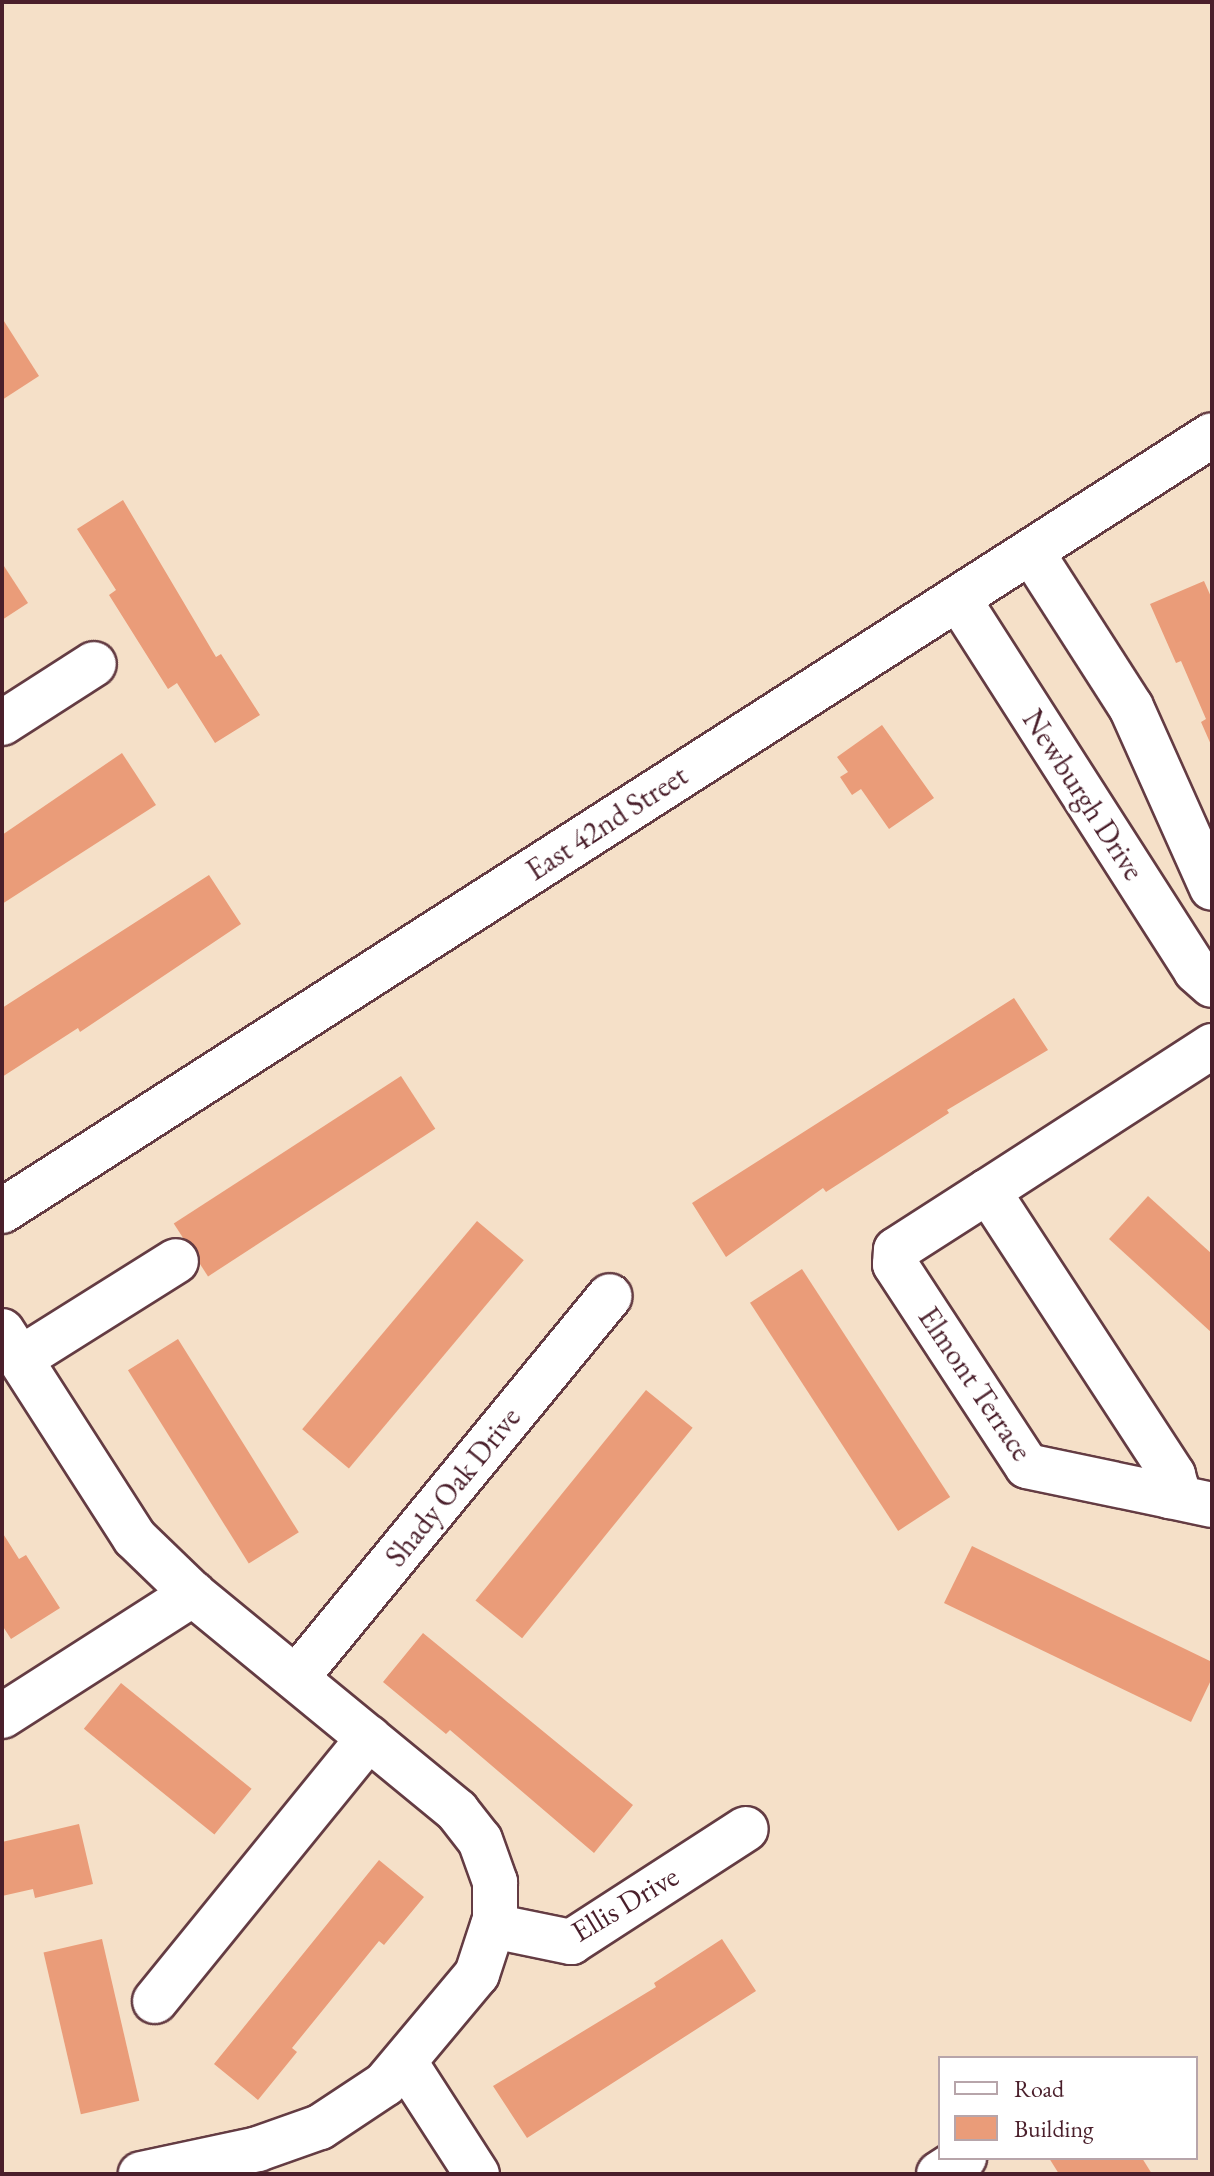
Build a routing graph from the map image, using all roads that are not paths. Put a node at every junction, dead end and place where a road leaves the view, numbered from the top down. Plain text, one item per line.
1 (1212, 435) edge
2 (1032, 553) junction
3 (959, 600) junction
4 (94, 664) dead end
5 (2, 723) edge
6 (1212, 888) edge
7 (1212, 985) edge
8 (1212, 1046) edge
9 (988, 1191) junction
10 (2, 1211) edge
11 (176, 1261) dead end
12 (610, 1296) dead end
13 (11, 1345) edge
14 (1170, 1496) junction
15 (1212, 1505) edge
16 (193, 1594) junction
17 (296, 1678) junction
18 (2, 1716) edge
19 (369, 1738) junction
20 (746, 1829) dead end
21 (493, 1926) junction
22 (155, 2001) dead end
23 (406, 2064) junction
24 (961, 2160) edge
25 (141, 2174) edge
26 (477, 2174) edge
27 (939, 2174) edge

1 - 2 street, East 42nd Street
2 - 3 street, East 42nd Street
2 - 6 street
3 - 7 street, Newburgh Drive
3 - 10 street, East 42nd Street
4 - 5 street
8 - 9 street, Elmont Terrace
9 - 14 street
9 - 14 street, Elmont Terrace
11 - 13 street
12 - 17 street, Shady Oak Drive
13 - 16 street
14 - 15 street
16 - 17 street
16 - 18 street
17 - 19 street
19 - 21 street
19 - 22 street
20 - 21 street, Ellis Drive
21 - 23 street
23 - 25 street
23 - 26 street
24 - 27 street

